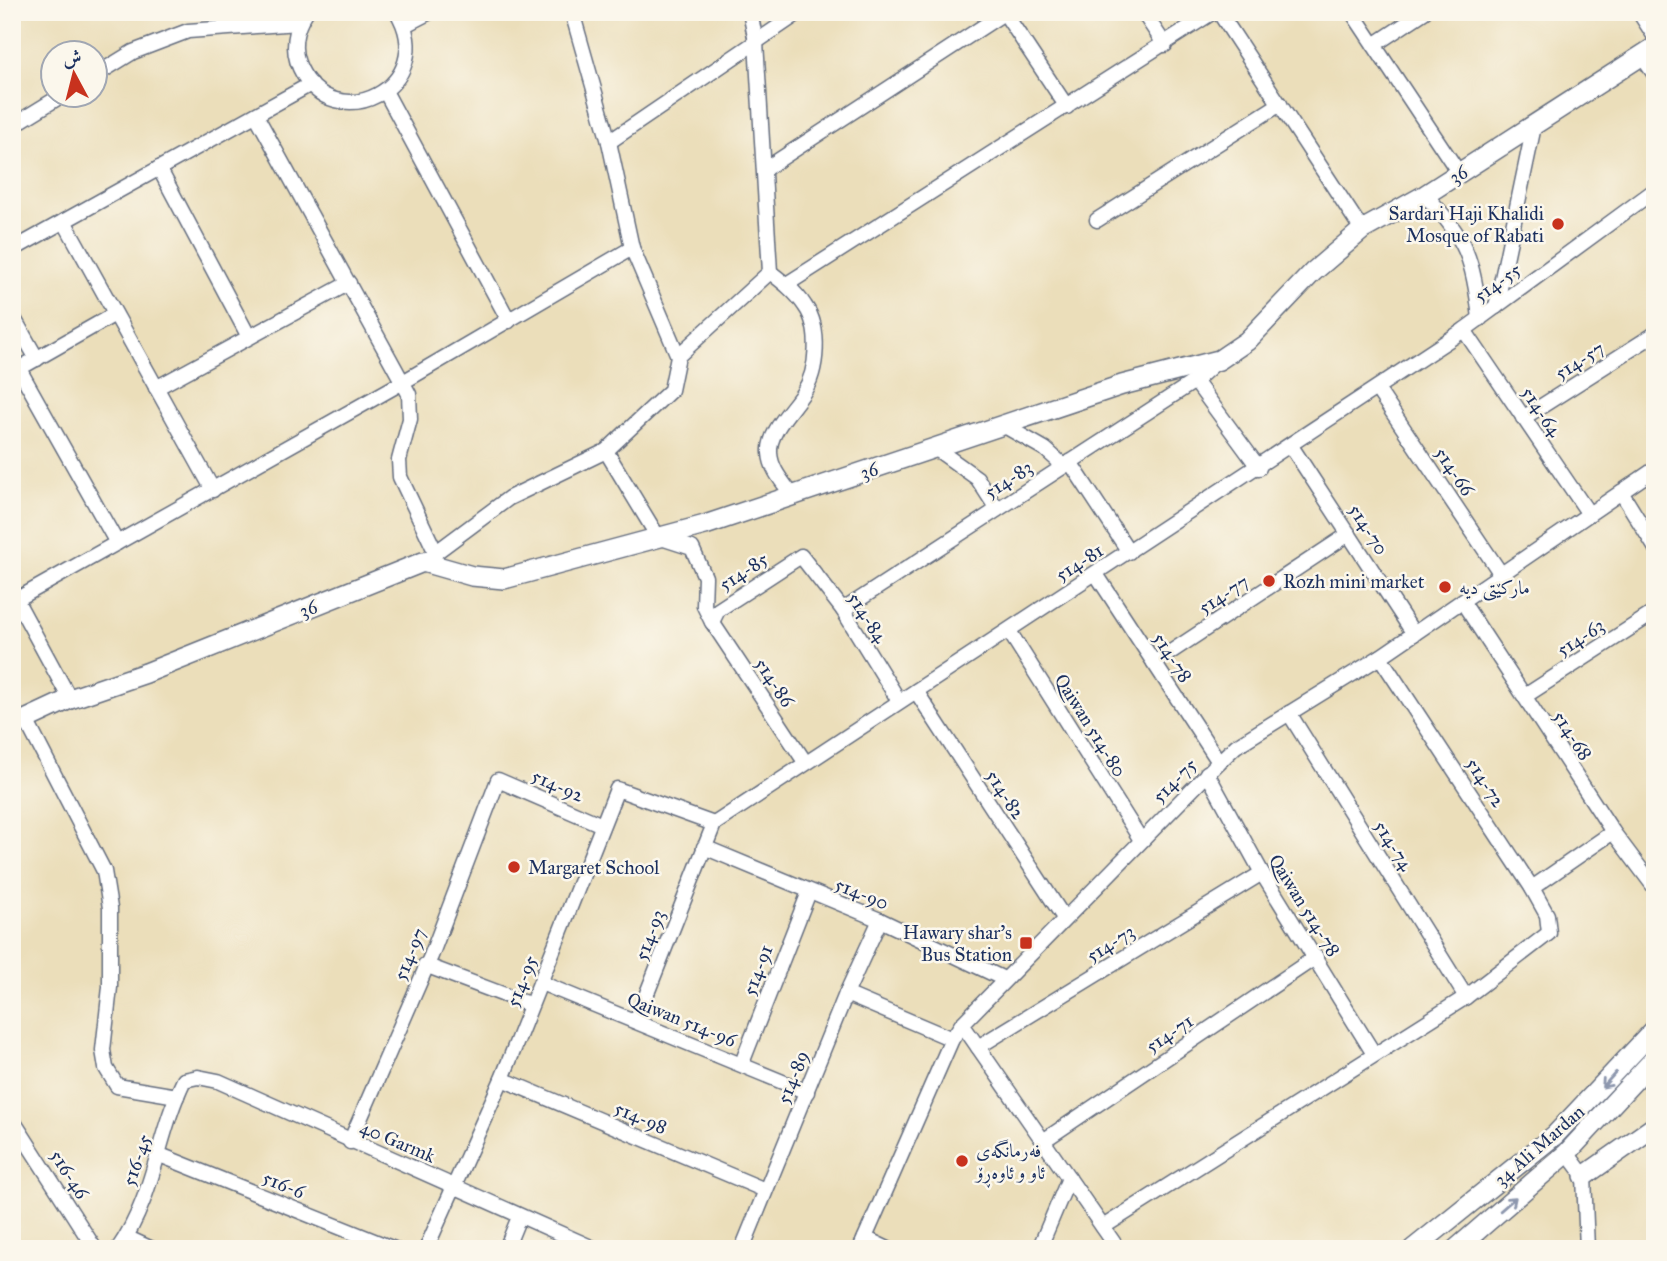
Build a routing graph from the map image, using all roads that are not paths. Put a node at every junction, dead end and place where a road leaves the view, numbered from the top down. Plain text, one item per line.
1 (397, 12) edge
2 (430, 12) edge
3 (572, 12) edge
4 (750, 12) edge
5 (800, 12) edge
6 (1143, 12) edge
7 (1213, 12) edge
8 (1219, 12) edge
9 (1352, 12) edge
10 (1424, 12) edge
11 (1639, 12) edge
12 (1004, 13) edge
13 (303, 18) edge
14 (405, 25) junction
15 (1655, 37) edge
16 (756, 42) junction
17 (1164, 44) junction
18 (1374, 45) junction
19 (1648, 51) edge
20 (108, 67) edge
21 (1655, 75) edge
22 (311, 84) junction
23 (386, 91) junction
24 (1280, 104) junction
25 (1067, 107) junction
26 (41, 108) edge
27 (256, 115) junction
28 (1534, 125) junction
29 (12, 126) edge
30 (609, 142) junction
31 (159, 169) junction
32 (765, 169) junction
33 (1459, 173) junction
34 (1655, 190) edge
35 (1425, 195) junction
36 (1097, 220) dead end
37 (64, 221) junction
38 (1362, 230) junction
39 (632, 248) junction
40 (12, 250) edge
41 (770, 272) junction
42 (349, 283) junction
43 (787, 284) junction
44 (1496, 307) junction
45 (115, 314) junction
46 (12, 315) edge
47 (1480, 319) junction
48 (509, 321) junction
49 (1464, 330) junction
50 (1655, 334) edge
51 (249, 337) junction
52 (678, 356) junction
53 (37, 359) junction
54 (1219, 360) junction
55 (16, 371) edge
56 (1195, 381) junction
57 (403, 382) junction
58 (156, 388) junction
59 (1377, 388) junction
60 (1523, 418) junction
61 (1003, 425) junction
62 (1291, 446) junction
63 (935, 447) junction
64 (606, 452) junction
65 (1067, 464) junction
66 (1259, 468) junction
67 (1655, 469) edge
68 (212, 490) junction
69 (1621, 492) junction
70 (792, 495) junction
71 (997, 509) junction
72 (1589, 514) junction
73 (1349, 534) junction
74 (658, 537) junction
75 (117, 543) junction
76 (1655, 547) edge
77 (1129, 552) junction
78 (801, 556) joint
79 (430, 558) junction
80 (1096, 574) junction
81 (1501, 574) junction
82 (14, 598) edge
83 (1462, 601) junction
84 (843, 610) junction
85 (1655, 612) edge
86 (712, 622) junction
87 (1009, 631) junction
88 (1414, 634) junction
89 (1380, 657) junction
90 (1154, 663) junction
91 (916, 691) junction
92 (1525, 696) junction
93 (70, 699) junction
94 (899, 701) junction
95 (1289, 713) junction
96 (19, 723) edge
97 (805, 762) junction
98 (1219, 762) junction
99 (1207, 773) junction
100 (498, 780) joint
101 (714, 824) junction
102 (602, 825) junction
103 (1613, 832) junction
104 (1141, 840) junction
105 (704, 847) junction
106 (1262, 873) junction
107 (1655, 887) edge
108 (1532, 888) junction
109 (809, 892) junction
110 (1064, 918) junction
111 (880, 920) junction
112 (1315, 957) junction
113 (425, 965) junction
114 (1004, 979) junction
115 (541, 984) junction
116 (846, 994) junction
117 (1466, 997) junction
118 (531, 1005) junction
119 (636, 1021) junction
120 (962, 1024) junction
121 (1655, 1029) edge
122 (952, 1039) junction
123 (978, 1047) junction
124 (1374, 1054) junction
125 (1655, 1058) edge
126 (742, 1063) junction
127 (184, 1080) joint
128 (502, 1080) junction
129 (807, 1091) junction
130 (177, 1096) junction
131 (12, 1119) edge
132 (1655, 1126) edge
133 (1043, 1141) junction
134 (350, 1142) junction
135 (1567, 1153) junction
136 (160, 1155) junction
137 (1584, 1176) junction
138 (1069, 1178) junction
139 (455, 1186) junction
140 (765, 1190) junction
141 (519, 1217) junction
142 (1103, 1227) junction
143 (122, 1243) edge
144 (863, 1244) edge
145 (1460, 1247) edge
146 (95, 1249) edge
147 (152, 1249) edge
148 (394, 1249) edge
149 (426, 1249) edge
150 (506, 1249) edge
151 (595, 1249) edge
152 (741, 1249) edge
153 (888, 1249) edge
154 (1039, 1249) edge
155 (1118, 1249) edge
156 (1413, 1249) edge
157 (1587, 1249) edge

1 - 14 street
2 - 14 street
3 - 30 street
4 - 16 street
5 - 16 street
6 - 17 street
7 - 17 street
8 - 24 street
9 - 18 street
10 - 18 street
11 - 15 street
12 - 25 street
12 - 32 street
13 - 20 street
13 - 22 street
14 - 23 street
16 - 30 street
16 - 32 street
17 - 25 street
18 - 33 street
19 - 21 street
19 - 28 street, 36
22 - 23 street
22 - 27 street
23 - 48 street
24 - 36 street
24 - 38 street
25 - 43 street
26 - 29 street
27 - 31 street
27 - 42 street
28 - 33 street, 36
28 - 44 street
30 - 39 street
31 - 37 street
31 - 51 street
32 - 41 street
33 - 35 street, 36
34 - 44 street, 514-55
35 - 38 street, 36
35 - 47 street
37 - 40 street
37 - 45 street
38 - 54 street, 36
39 - 48 street
39 - 52 street
41 - 43 street
41 - 52 street
42 - 51 street
42 - 57 street
43 - 70 street
44 - 47 street, 514-55
45 - 53 street
45 - 58 street
46 - 53 street
47 - 49 street, 514-55
48 - 57 street
49 - 59 street, 514-81
49 - 60 street, 514-64
50 - 60 street, 514-57
51 - 58 street
52 - 64 street
53 - 55 street
54 - 56 street, 514-83
54 - 61 street, 36
55 - 75 street
56 - 65 street, 514-83
56 - 66 street
57 - 68 street
57 - 79 street
58 - 68 street
59 - 62 street, 514-81
59 - 81 street, 514-66
60 - 72 street, 514-64
61 - 63 street, 36
61 - 65 street
62 - 66 street, 514-81
62 - 73 street, 514-70
63 - 70 street, 36
63 - 71 street
64 - 74 street
64 - 79 street
65 - 71 street, 514-83
65 - 77 street
66 - 77 street, 514-81
67 - 69 street, 514-75
68 - 75 street
69 - 72 street, 514-75
69 - 76 street
70 - 74 street, 36
71 - 84 street, 514-83
72 - 81 street, 514-75
73 - 88 street, 514-70
73 - 90 street, 514-77
74 - 79 street, 36
74 - 86 street
75 - 82 street
77 - 80 street, 514-81
78 - 84 street, 514-84
78 - 86 street, 514-85
79 - 93 street, 36
80 - 87 street, 514-81
80 - 90 street, 514-78
81 - 83 street, 514-75
82 - 93 street
83 - 88 street, 514-75
83 - 92 street, 514-68
84 - 94 street, 514-84
85 - 92 street, 514-63
86 - 97 street, 514-86
87 - 91 street, 514-81
87 - 104 street, Qaiwan 514-80
88 - 89 street, 514-75
89 - 95 street, 514-75
89 - 108 street, 514-72
90 - 98 street, 514-78
91 - 94 street, 514-81
91 - 110 street, 514-82
92 - 103 street, 514-68
93 - 96 street, 36
94 - 97 street, 514-81
95 - 98 street, 514-75
95 - 117 street, 514-74
96 - 130 street
97 - 101 street, 514-81
98 - 99 street, 514-75
99 - 104 street, 514-75
99 - 106 street, Qaiwan 514-78
100 - 102 street, 514-92
100 - 113 street, 514-97
101 - 102 street, 514-95
101 - 105 street, 514-93
102 - 115 street, 514-95
103 - 107 street, 514-68
103 - 108 street
104 - 110 street, 514-75
105 - 109 street, 514-90
105 - 119 street, 514-93
106 - 112 street, Qaiwan 514-78
106 - 123 street, 514-73
108 - 117 street, 514-72
109 - 111 street, 514-90
109 - 126 street, 514-91
110 - 114 street, 514-75
111 - 114 street, 514-90
111 - 116 street, 514-89
112 - 124 street, Qaiwan 514-78
112 - 133 street, 514-71
113 - 118 street
113 - 134 street, 514-97
114 - 120 street, 514-75
115 - 118 street, 514-95
115 - 119 street, Qaiwan 514-96
116 - 122 street
116 - 129 street, 514-89
117 - 124 street
118 - 128 street, 514-95
119 - 126 street, Qaiwan 514-96
120 - 122 street, 514-75
120 - 123 street
121 -> 156 street, 34 Ali Mardan
122 - 144 street, 514-75
123 - 133 street
124 - 142 street
125 - 135 street, 34 Ali Mardan
126 - 129 street, Qaiwan 514-96
127 - 130 street, 516-45
127 - 134 street, 40 Garmk
128 - 139 street, 514-95
128 - 140 street, 514-98
129 - 140 street, 514-89
130 - 136 street, 516-45
131 - 146 street, 516-46
132 - 137 street
133 - 138 street
134 - 139 street, 40 Garmk
135 - 137 street
145 -> 135 street, 34 Ali Mardan
136 - 143 street, 516-45
136 - 148 street, 516-6
137 - 157 street
138 - 142 street
138 - 154 street
139 - 141 street, 40 Garmk
139 - 149 street, 514-95
140 - 152 street, 514-89
141 - 150 street
141 - 151 street, 40 Garmk
142 - 155 street
143 - 147 street
144 - 153 street

